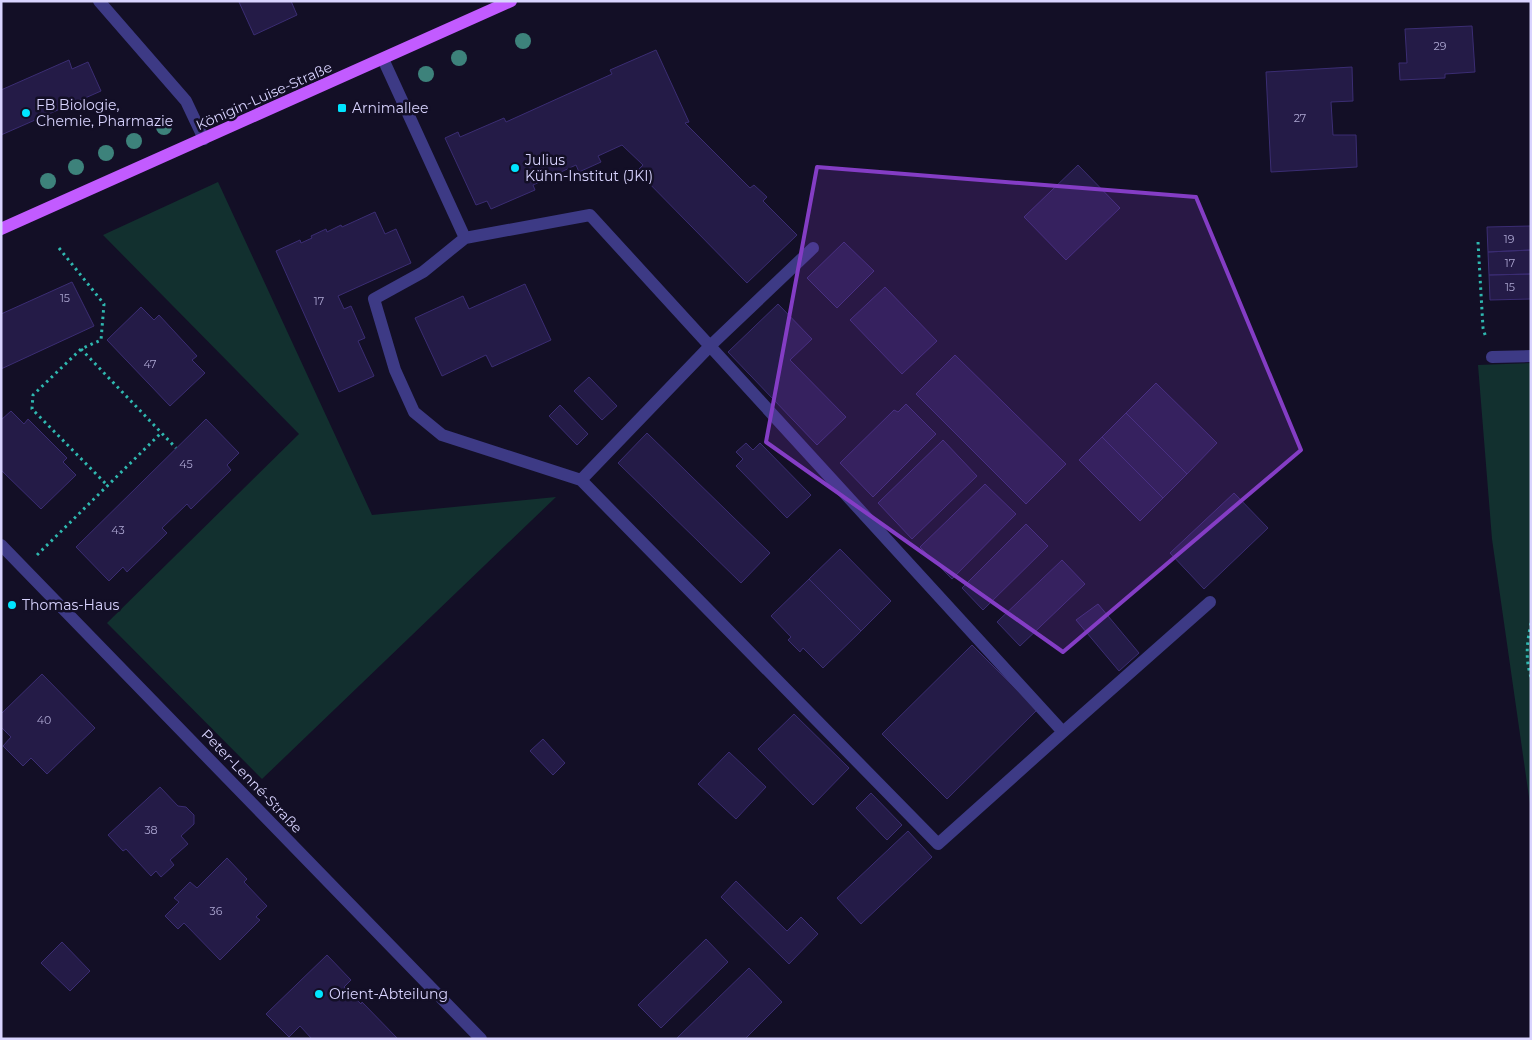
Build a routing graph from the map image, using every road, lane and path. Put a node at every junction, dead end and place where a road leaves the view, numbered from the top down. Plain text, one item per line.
1 (99, 1) edge
2 (511, 1) edge
3 (383, 59) junction
4 (204, 139) junction
5 (1, 229) edge
6 (465, 238) junction
7 (1478, 242) dead end
8 (58, 248) dead end
9 (813, 248) dead end
10 (710, 346) junction
11 (81, 349) junction
12 (1531, 356) edge
13 (1492, 357) joint
14 (161, 433) junction
15 (176, 448) dead end
16 (581, 480) junction
17 (108, 486) junction
18 (1, 545) edge
19 (23, 567) junction
20 (1210, 602) dead end
21 (1531, 624) edge
22 (1529, 642) edge
23 (1531, 677) edge
24 (1063, 732) junction
25 (481, 1039) edge

1 - 4 street
2 - 3 main road, Königin-Luise-Straße
3 - 4 main road, Königin-Luise-Straße
3 - 6 street
4 - 5 main road, Königin-Luise-Straße
6 - 10 street
6 - 16 street
7 - 13 path
8 - 11 path
9 - 10 street
10 - 16 street
10 - 24 street
11 - 14 path
11 - 17 path
12 - 13 street
14 - 15 path
14 - 17 path
16 - 24 street
17 - 19 path
18 - 19 street, Peter-Lenné-Straße
19 - 25 street, Peter-Lenné-Straße
20 - 24 street
21 - 22 path
22 - 23 path

